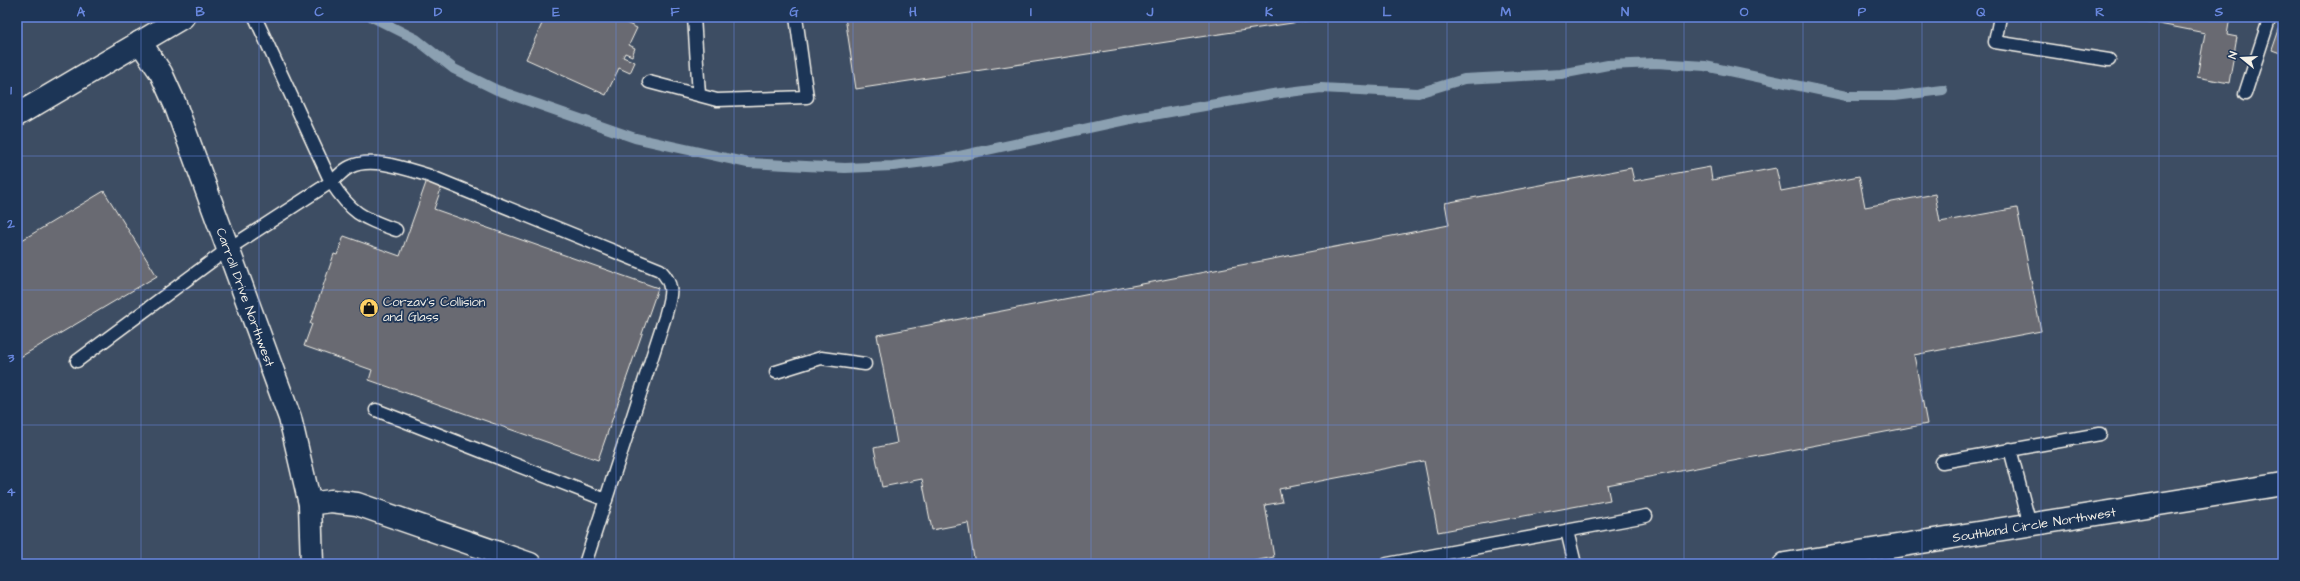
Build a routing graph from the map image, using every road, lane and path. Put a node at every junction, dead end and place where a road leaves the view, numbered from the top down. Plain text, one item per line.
1 (183, 17) edge
2 (255, 17) edge
3 (694, 17) edge
4 (796, 17) edge
5 (2000, 17) edge
6 (2270, 17) edge
7 (140, 42) junction
8 (2109, 60) dead end
9 (649, 82) dead end
10 (2245, 94) dead end
11 (699, 95) junction
12 (17, 115) edge
13 (331, 182) junction
14 (396, 230) dead end
15 (228, 248) junction
16 (77, 361) dead end
17 (865, 364) dead end
18 (776, 372) dead end
19 (376, 410) dead end
20 (2100, 434) dead end
21 (2010, 449) junction
22 (1942, 462) dead end
23 (2283, 484) edge
24 (606, 500) junction
25 (310, 504) junction
26 (1646, 516) dead end
27 (2030, 525) junction
28 (1567, 531) junction
29 (1848, 559) edge
30 (312, 564) edge
31 (530, 564) edge
32 (585, 564) edge
33 (1387, 564) edge
34 (1576, 564) edge
35 (1785, 564) edge

1 - 7 street
2 - 13 lane
3 - 11 lane
4 - 11 lane
5 - 8 lane
6 - 10 lane
7 - 12 street
7 - 15 street, Carroll Drive Northwest
9 - 11 lane
13 - 14 lane
13 - 15 lane
13 - 24 lane
15 - 16 lane
15 - 25 street, Carroll Drive Northwest
17 - 18 lane
19 - 24 lane
20 - 21 lane
21 - 22 lane
21 - 27 lane
23 - 27 street, Southland Circle Northwest
24 - 32 lane
25 - 30 street, Carroll Drive Northwest
25 - 31 street
26 - 28 lane
27 - 29 street, Southland Circle Northwest
28 - 33 lane
28 - 34 lane
29 - 35 street, Southland Circle Northwest

